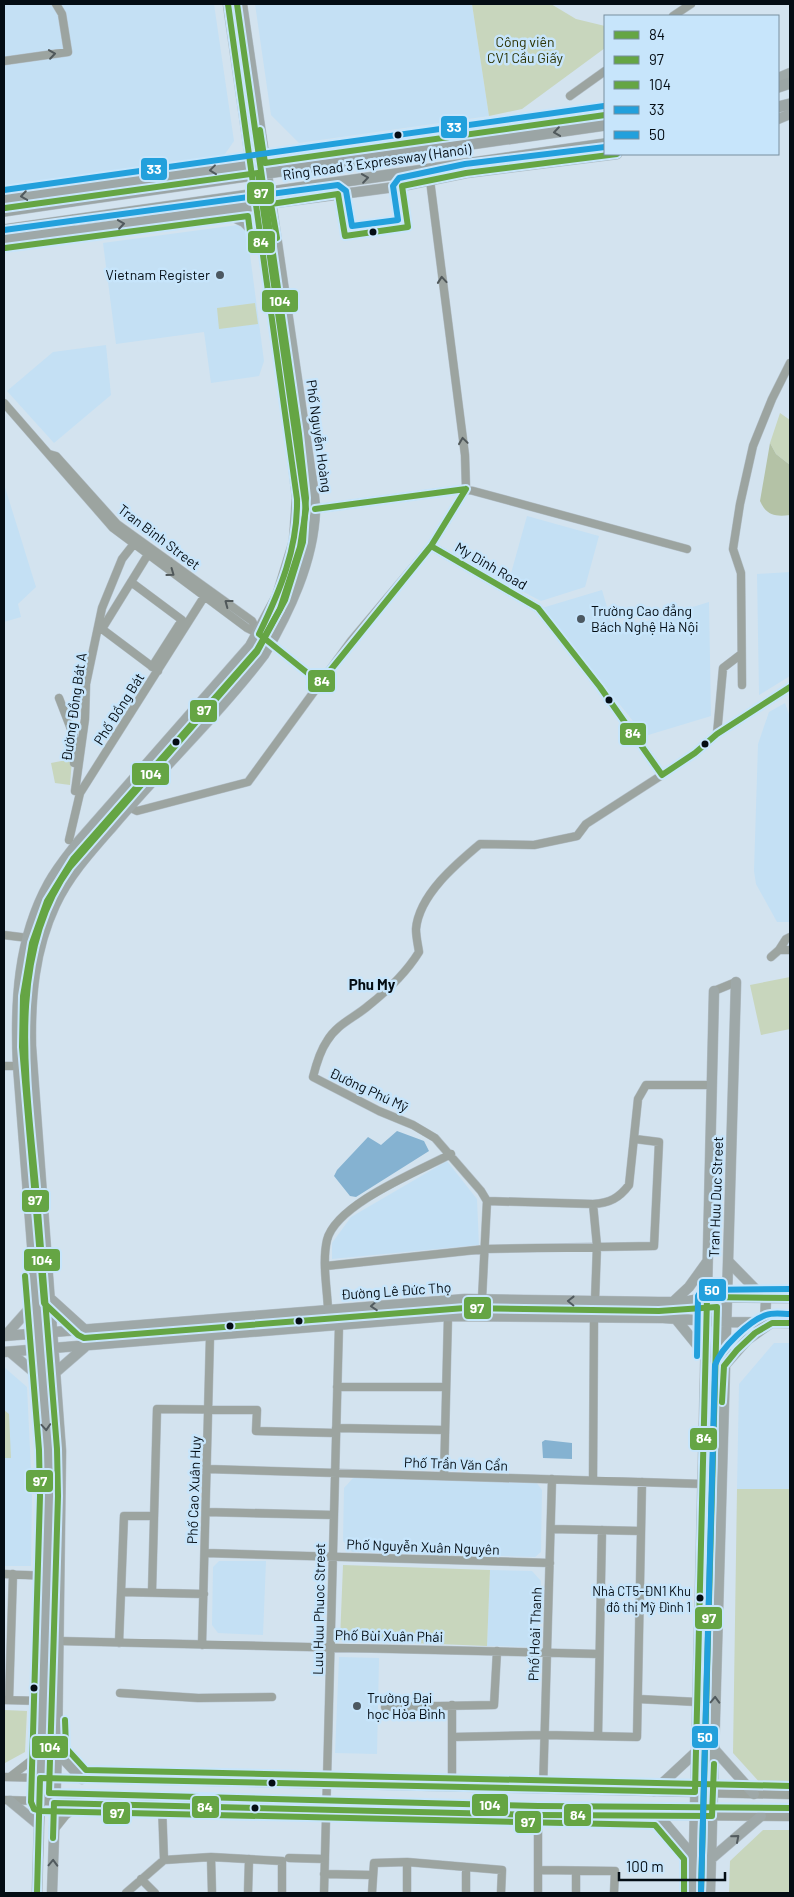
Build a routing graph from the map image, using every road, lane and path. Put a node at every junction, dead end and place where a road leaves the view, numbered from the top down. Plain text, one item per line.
1 (56, 4) edge
2 (228, 4) edge
3 (242, 4) edge
4 (691, 4) edge
5 (674, 15) edge
6 (4, 61) edge
7 (604, 72) edge
8 (570, 96) dead end
9 (604, 115) edge
10 (604, 125) edge
11 (604, 144) edge
12 (610, 155) edge
13 (264, 158) junction
14 (250, 160) junction
15 (430, 180) junction
16 (4, 199) edge
17 (272, 208) junction
18 (257, 210) junction
19 (4, 211) edge
20 (220, 211) junction
21 (4, 230) edge
22 (4, 239) edge
23 (260, 239) junction
24 (790, 364) edge
25 (4, 403) edge
26 (50, 454) junction
27 (466, 489) junction
28 (315, 509) junction
29 (133, 545) junction
30 (431, 546) junction
31 (688, 549) dead end
32 (147, 556) junction
33 (131, 582) junction
34 (204, 597) junction
35 (259, 634) junction
36 (270, 644) junction
37 (740, 655) junction
38 (155, 669) junction
39 (320, 683) junction
40 (742, 684) dead end
41 (790, 687) edge
42 (59, 698) dead end
43 (717, 734) junction
44 (662, 775) junction
45 (128, 807) junction
46 (69, 840) dead end
47 (4, 935) edge
48 (790, 937) edge
49 (28, 938) junction
50 (779, 950) junction
51 (790, 950) edge
52 (771, 957) dead end
53 (736, 982) joint
54 (714, 991) joint
55 (4, 1066) edge
56 (18, 1066) junction
57 (711, 1085) junction
58 (635, 1139) junction
59 (38, 1141) junction
60 (23, 1142) junction
61 (451, 1154) junction
62 (487, 1201) junction
63 (593, 1204) junction
64 (597, 1246) junction
65 (485, 1249) junction
66 (708, 1261) junction
67 (728, 1261) junction
68 (326, 1266) junction
69 (707, 1297) junction
70 (726, 1298) junction
71 (765, 1298) junction
72 (790, 1298) edge
73 (482, 1299) junction
74 (37, 1300) junction
75 (52, 1300) junction
76 (595, 1301) junction
77 (668, 1302) junction
78 (328, 1309) junction
79 (448, 1316) junction
80 (594, 1318) junction
81 (663, 1318) junction
82 (675, 1318) junction
83 (707, 1321) junction
84 (725, 1322) junction
85 (768, 1323) junction
86 (790, 1323) edge
87 (338, 1325) junction
88 (84, 1329) junction
89 (53, 1332) junction
90 (39, 1333) junction
91 (5, 1336) edge
92 (210, 1336) junction
93 (86, 1346) junction
94 (54, 1348) junction
95 (40, 1349) junction
96 (7, 1352) edge
97 (706, 1356) junction
98 (724, 1370) junction
99 (56, 1372) junction
100 (706, 1373) junction
101 (42, 1379) junction
102 (338, 1386) junction
103 (446, 1387) junction
104 (209, 1408) junction
105 (445, 1430) junction
106 (336, 1431) junction
107 (207, 1469) junction
108 (335, 1473) junction
109 (444, 1476) junction
110 (552, 1479) junction
111 (593, 1480) junction
112 (642, 1482) junction
113 (703, 1484) junction
114 (206, 1512) junction
115 (60, 1516) junction
116 (154, 1516) junction
117 (334, 1516) junction
118 (48, 1517) junction
119 (551, 1529) junction
120 (602, 1530) junction
121 (641, 1531) junction
122 (205, 1553) junction
123 (333, 1556) junction
124 (550, 1563) junction
125 (4, 1574) edge
126 (13, 1574) junction
127 (46, 1576) junction
128 (122, 1592) junction
129 (152, 1592) junction
130 (204, 1594) junction
131 (59, 1641) junction
132 (119, 1643) junction
133 (202, 1645) junction
134 (331, 1648) junction
135 (497, 1651) junction
136 (547, 1652) junction
137 (599, 1654) junction
138 (120, 1693) dead end
139 (272, 1697) dead end
140 (638, 1699) junction
141 (6, 1700) edge
142 (42, 1701) junction
143 (698, 1702) junction
144 (452, 1706) junction
145 (385, 1707) dead end
146 (545, 1735) junction
147 (598, 1736) junction
148 (453, 1737) junction
149 (714, 1749) junction
150 (57, 1752) junction
151 (696, 1752) junction
152 (41, 1753) junction
153 (7, 1777) edge
154 (40, 1778) junction
155 (55, 1778) junction
156 (82, 1779) junction
157 (328, 1784) junction
158 (452, 1787) junction
159 (543, 1789) junction
160 (654, 1792) junction
161 (695, 1792) junction
162 (713, 1793) junction
163 (754, 1794) junction
164 (790, 1794) edge
165 (7, 1800) edge
166 (40, 1802) junction
167 (54, 1803) junction
168 (84, 1803) junction
169 (162, 1805) junction
170 (327, 1809) junction
171 (538, 1814) junction
172 (659, 1816) junction
173 (694, 1816) junction
174 (712, 1816) junction
175 (761, 1816) junction
176 (790, 1817) edge
177 (39, 1824) junction
178 (54, 1830) junction
179 (693, 1856) junction
180 (211, 1857) junction
181 (249, 1859) junction
182 (325, 1859) junction
183 (711, 1859) junction
184 (164, 1860) junction
185 (285, 1860) junction
186 (408, 1862) junction
187 (466, 1868) junction
188 (538, 1870) junction
189 (576, 1870) junction
190 (324, 1874) junction
191 (372, 1875) junction
192 (141, 1880) junction
193 (37, 1893) edge
194 (52, 1893) edge
195 (126, 1893) edge
196 (155, 1893) edge
197 (212, 1893) edge
198 (248, 1893) edge
199 (282, 1893) edge
200 (324, 1893) edge
201 (372, 1893) edge
202 (407, 1893) edge
203 (466, 1893) edge
204 (501, 1893) edge
205 (538, 1893) edge
206 (576, 1893) edge
207 (614, 1893) edge
208 (693, 1893) edge
209 (710, 1893) edge

6 -> 1 street
2 - 14 main road, Phố Nguyễn Hoàng
3 - 13 main road, Phố Nguyễn Hoàng
4 - 5 street
7 - 8 street
9 - 13 main road
10 -> 19 highway, Ring Road 3 Expressway (Hanoi), bridge
21 -> 11 highway, Ring Road 3 Expressway (Hanoi), bridge
12 - 15 main road
13 - 14 main road
13 - 17 main road, Phố Nguyễn Hoàng
14 -> 16 main road
14 - 18 main road, Phố Nguyễn Hoàng
15 - 17 main road
27 -> 15 street
17 - 18 main road
17 - 28 main road, Phố Nguyễn Hoàng
18 - 20 main road
18 - 23 main road, Phố Nguyễn Hoàng
22 -> 20 main road
20 - 23 main road
23 - 35 main road, Phố Nguyễn Hoàng
24 - 37 street
25 - 26 street, Tran Binh Street
26 - 29 street, Tran Binh Street
35 -> 26 street, Tran Binh Street
27 - 28 street
27 - 30 street
27 - 31 street
28 - 36 main road, Phố Nguyễn Hoàng
29 - 32 street, Tran Binh Street
29 - 42 street, Đường Đồng Bát A
30 - 39 street
30 - 44 street, My Dinh Road
32 - 33 street
32 -> 34 street, Tran Binh Street
33 - 38 street
33 - 38 street
34 - 35 street, Tran Binh Street
34 - 38 street, Phố Đồng Bát
35 - 36 street, Tran Binh Street
35 - 49 main road, Phố Nguyễn Hoàng
36 - 39 street, Tran Binh Street
36 - 45 main road, Phố Nguyễn Hoàng
37 - 40 street
37 - 43 street
38 - 46 street, Phố Đồng Bát
39 - 45 street
41 - 43 street
43 - 44 street
44 - 61 street, Đường Phú Mỹ
45 - 59 main road, Phố Nguyễn Hoàng
47 - 49 street
48 - 50 street
49 - 56 main road, Phố Nguyễn Hoàng
50 - 51 street
50 - 52 street
53 - 54 street
53 - 67 main road, Tran Huu Duc Street
54 - 57 main road, Tran Huu Duc Street
55 - 56 street
56 - 60 main road, Phố Nguyễn Hoàng
57 - 58 street
57 - 66 main road, Tran Huu Duc Street
58 - 63 street
58 - 64 street
59 - 60 street
59 - 75 main road, Phố Nguyễn Hoàng
60 - 74 main road, Phố Nguyễn Hoàng
61 - 62 street, Đường Phú Mỹ
61 - 68 street
62 - 63 street
62 - 65 street
63 - 64 street
64 - 65 street
64 - 76 street
65 - 68 street
65 - 73 street
66 - 69 main road, Tran Huu Duc Street
66 - 77 main road
67 - 70 main road, Tran Huu Duc Street
67 - 71 main road
68 - 78 street
69 - 70 main road, Đường Lê Đức Thọ
69 - 77 main road, Đường Lê Đức Thọ
69 - 83 main road, Tran Huu Duc Street
70 - 71 main road, Đường Lê Đức Thọ
70 - 84 main road, Tran Huu Duc Street
71 - 72 main road, Đường Lê Đức Thọ
71 - 85 main road
76 -> 73 main road, Đường Lê Đức Thọ
73 -> 78 main road, Đường Lê Đức Thọ
74 - 90 main road, Phố Nguyễn Hoàng
74 - 91 main road
75 - 88 main road
75 - 89 main road, Phố Nguyễn Hoàng
76 - 77 main road, Đường Lê Đức Thọ
77 - 81 main road
78 - 88 main road, Đường Lê Đức Thọ
79 - 80 main road, Đường Lê Đức Thọ
79 - 87 main road, Đường Lê Đức Thọ
79 - 103 street
80 - 81 main road, Đường Lê Đức Thọ
80 - 111 street
81 - 82 main road, Đường Lê Đức Thọ
82 - 83 main road, Đường Lê Đức Thọ
82 - 97 main road
83 - 84 main road, Đường Lê Đức Thọ
83 - 97 main road, Tran Huu Duc Street
84 - 85 main road, Đường Lê Đức Thọ
84 - 98 main road, Tran Huu Duc Street
85 - 86 main road, Đường Lê Đức Thọ
85 - 98 main road
87 - 92 main road, Đường Lê Đức Thọ
87 - 102 street, Luu Huu Phuoc Street
88 - 89 main road, Đường Lê Đức Thọ
89 - 90 main road, Đường Lê Đức Thọ
89 - 94 main road, Phố Nguyễn Hoàng
90 - 91 main road, Đường Lê Đức Thọ
90 - 95 main road, Phố Nguyễn Hoàng
92 - 93 main road, Đường Lê Đức Thọ
92 - 104 street, Phố Cao Xuân Huy
93 - 94 main road, Đường Lê Đức Thọ
93 - 99 main road
94 - 95 main road, Đường Lê Đức Thọ
94 - 99 main road, Phố Nguyễn Hoàng
95 - 96 main road, Đường Lê Đức Thọ
95 - 101 main road, Phố Nguyễn Hoàng
96 - 101 main road
97 - 100 main road, Tran Huu Duc Street
98 - 100 main road
149 -> 98 main road, Tran Huu Duc Street
99 - 115 main road, Phố Nguyễn Hoàng
100 - 113 main road, Tran Huu Duc Street
101 -> 118 main road, Phố Nguyễn Hoàng
102 - 103 street
102 - 106 street, Luu Huu Phuoc Street
103 - 105 street
104 - 106 street
104 - 107 street, Phố Cao Xuân Huy
104 - 116 street
105 - 106 street
105 - 109 street
106 - 108 street, Luu Huu Phuoc Street
107 - 108 street, Phố Trần Văn Cẩn
107 - 114 street, Phố Cao Xuân Huy
108 - 109 street, Phố Trần Văn Cẩn
108 - 117 street, Luu Huu Phuoc Street
109 - 110 street, Phố Trần Văn Cẩn
110 - 111 street, Phố Trần Văn Cẩn
110 - 119 street, Phố Hoài Thanh
111 - 112 street, Phố Trần Văn Cẩn
112 - 113 street, Phố Trần Văn Cẩn
112 - 121 street
113 - 143 main road, Tran Huu Duc Street
114 - 117 street
114 - 122 street, Phố Cao Xuân Huy
115 - 118 street
115 - 131 main road, Phố Nguyễn Hoàng
116 - 128 street
116 - 129 street
117 - 123 street, Luu Huu Phuoc Street
118 - 127 main road, Phố Nguyễn Hoàng
119 - 120 street
119 - 124 street, Phố Hoài Thanh
120 - 121 street
120 - 137 street
121 - 140 street
122 - 123 street, Phố Nguyễn Xuân Nguyên
122 - 130 street, Phố Cao Xuân Huy
123 - 124 street, Phố Nguyễn Xuân Nguyên
123 - 134 street, Luu Huu Phuoc Street
124 - 136 street, Phố Hoài Thanh
125 - 126 street
126 - 127 street
126 - 141 street
127 - 142 main road, Phố Nguyễn Hoàng
128 - 129 street
128 - 132 street
129 - 130 street
130 - 133 street, Phố Cao Xuân Huy
131 - 132 street, Phố Bùi Xuân Phái
131 - 150 main road, Phố Nguyễn Hoàng
132 - 133 street, Phố Bùi Xuân Phái
133 - 134 street, Phố Bùi Xuân Phái
134 - 135 street, Phố Bùi Xuân Phái
134 - 157 street, Luu Huu Phuoc Street
135 - 136 street, Phố Bùi Xuân Phái
135 - 144 street
136 - 137 street, Phố Bùi Xuân Phái
136 - 146 street, Phố Hoài Thanh
137 - 147 street
138 - 139 street
140 - 143 street
140 - 147 street
141 - 142 street
142 - 152 main road, Phố Nguyễn Hoàng
143 - 151 main road, Tran Huu Duc Street
144 - 145 street
144 - 148 street
146 - 147 street
146 - 148 street
146 - 159 street, Phố Hoài Thanh
148 - 158 street
149 - 162 main road, Tran Huu Duc Street
149 - 163 main road
150 - 155 main road, Phố Nguyễn Hoàng
150 - 156 main road
151 - 160 main road
151 - 161 main road, Tran Huu Duc Street
152 - 153 street
152 - 154 main road, Phố Nguyễn Hoàng
153 - 154 street
154 - 155 street
154 - 166 main road, Phố Nguyễn Hoàng
155 - 156 street
155 - 167 main road, Phố Nguyễn Hoàng
156 - 157 street
157 - 158 street
157 - 170 street, Luu Huu Phuoc Street
158 - 159 street
159 - 160 street
160 - 161 street
161 - 162 street
161 - 173 main road, Tran Huu Duc Street
162 - 163 street
162 - 174 main road, Tran Huu Duc Street
163 - 164 street
165 - 166 street
165 - 177 main road
166 - 167 street
166 - 177 main road, Phố Nguyễn Hoàng
167 - 168 street
167 - 178 main road, Phố Nguyễn Hoàng
168 - 169 street
168 - 178 street
169 - 170 street
169 - 184 street
170 - 171 street
170 - 182 street, Luu Huu Phuoc Street
171 - 172 street
171 - 188 street
172 - 173 street
172 - 179 main road
173 - 174 street
173 - 179 main road, Tran Huu Duc Street
174 - 175 street
174 - 183 main road, Tran Huu Duc Street
175 - 176 street
183 -> 175 main road
177 - 193 main road, Phố Nguyễn Hoàng
194 -> 178 main road, Phố Nguyễn Hoàng
179 - 208 main road, Tran Huu Duc Street
180 - 181 street
180 - 184 street
180 - 197 street
181 - 185 street
181 - 198 street
182 - 185 street
182 - 190 street, Luu Huu Phuoc Street
183 - 209 main road, Tran Huu Duc Street
184 - 192 street
185 - 199 street
186 - 187 street
186 - 191 street
186 - 202 street
187 - 203 street
187 - 204 street
188 - 189 street
188 - 205 street
189 - 206 street
189 - 207 street
190 - 191 street
190 - 200 street, Luu Huu Phuoc Street
191 - 201 street
192 - 195 street
192 - 196 street

